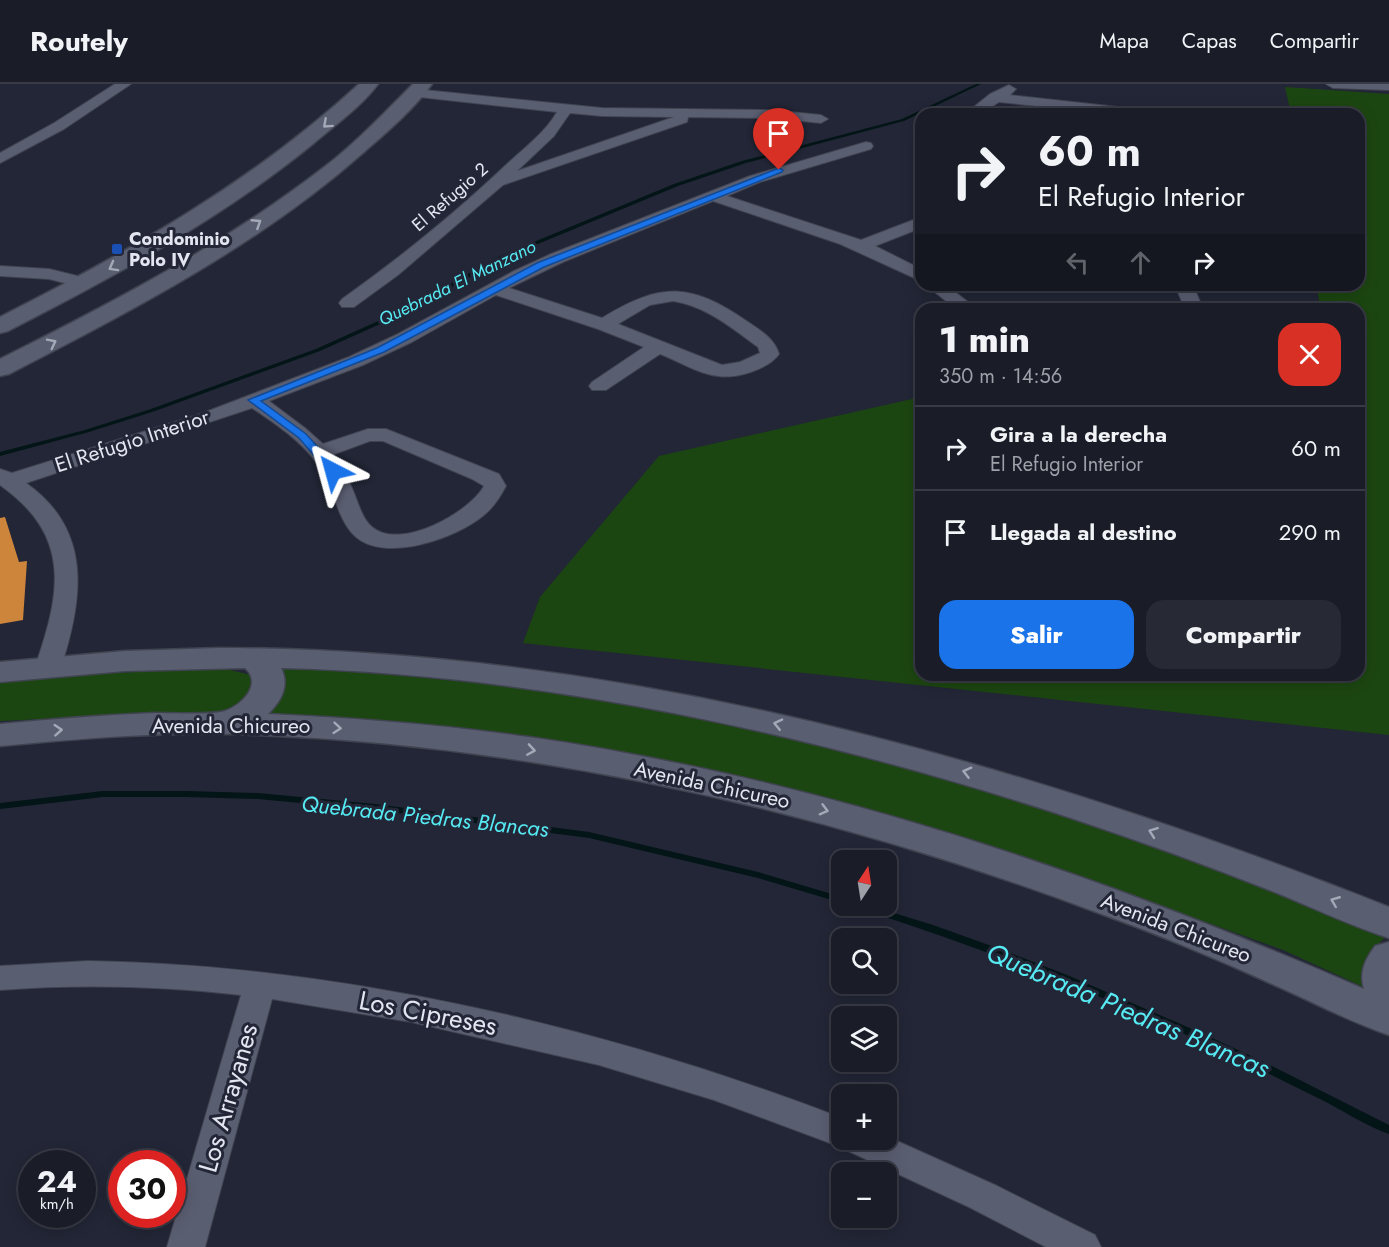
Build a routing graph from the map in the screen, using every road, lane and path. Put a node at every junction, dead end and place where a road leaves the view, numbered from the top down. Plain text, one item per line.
1 (124, 84) edge
2 (369, 84) edge
3 (1020, 84) edge
4 (1333, 84) edge
5 (1389, 86) edge
6 (419, 89) edge
7 (995, 97) junction
8 (565, 108) junction
9 (980, 108) edge
10 (1091, 108) edge
11 (689, 114) junction
12 (821, 119) dead end
13 (866, 146) dead end
14 (0, 159) edge
15 (496, 184) junction
16 (712, 196) junction
17 (915, 224) edge
18 (861, 246) junction
19 (144, 250) junction
20 (9, 255) dead end
21 (199, 261) junction
22 (0, 271) edge
23 (915, 273) edge
24 (49, 274) junction
25 (84, 283) junction
26 (495, 289) junction
27 (944, 291) edge
28 (348, 303) dead end
29 (960, 303) edge
30 (604, 325) junction
31 (0, 326) edge
32 (657, 347) junction
33 (0, 369) edge
34 (599, 386) dead end
35 (253, 400) junction
36 (319, 452) junction
37 (5, 478) edge
38 (253, 658) junction
39 (48, 668) junction
40 (0, 672) edge
41 (226, 723) junction
42 (0, 735) edge
43 (1389, 923) edge
44 (1389, 957) edge
45 (0, 978) edge
46 (260, 984) junction
47 (1389, 1000) edge
48 (1389, 1018) edge
49 (831, 1128) edge
50 (881, 1150) edge
51 (186, 1247) edge
52 (1082, 1247) edge

1 - 14 street
2 -> 19 main road
3 - 7 street
4 - 5 street
6 - 8 street
21 -> 6 main road
7 - 9 street
7 - 10 street
8 - 11 street
8 - 15 street, El Refugio 2
11 - 12 street
11 - 15 street
13 - 16 street, El Refugio Interior
15 - 28 street, El Refugio 2
16 - 18 street
16 - 26 street, El Refugio Interior
17 - 18 street
18 - 23 street
19 - 21 main road
19 -> 25 main road
20 - 24 street
33 -> 21 main road
22 - 24 street
24 - 25 street
25 - 31 main road
26 - 30 street
26 - 35 street, El Refugio Interior
27 - 29 street
30 - 32 street
30 - 32 street
32 - 34 street
35 - 36 street
35 - 37 street, El Refugio Interior
36 - 36 street
37 - 39 street
38 - 39 main road
38 - 41 main road
43 -> 38 main road
39 - 40 main road
42 -> 41 main road, Avenida Chicureo
41 -> 48 main road, Avenida Chicureo
44 - 47 main road
45 - 46 street, Los Cipreses
46 - 49 street, Los Cipreses
46 - 51 street, Los Arrayanes
50 - 52 street

